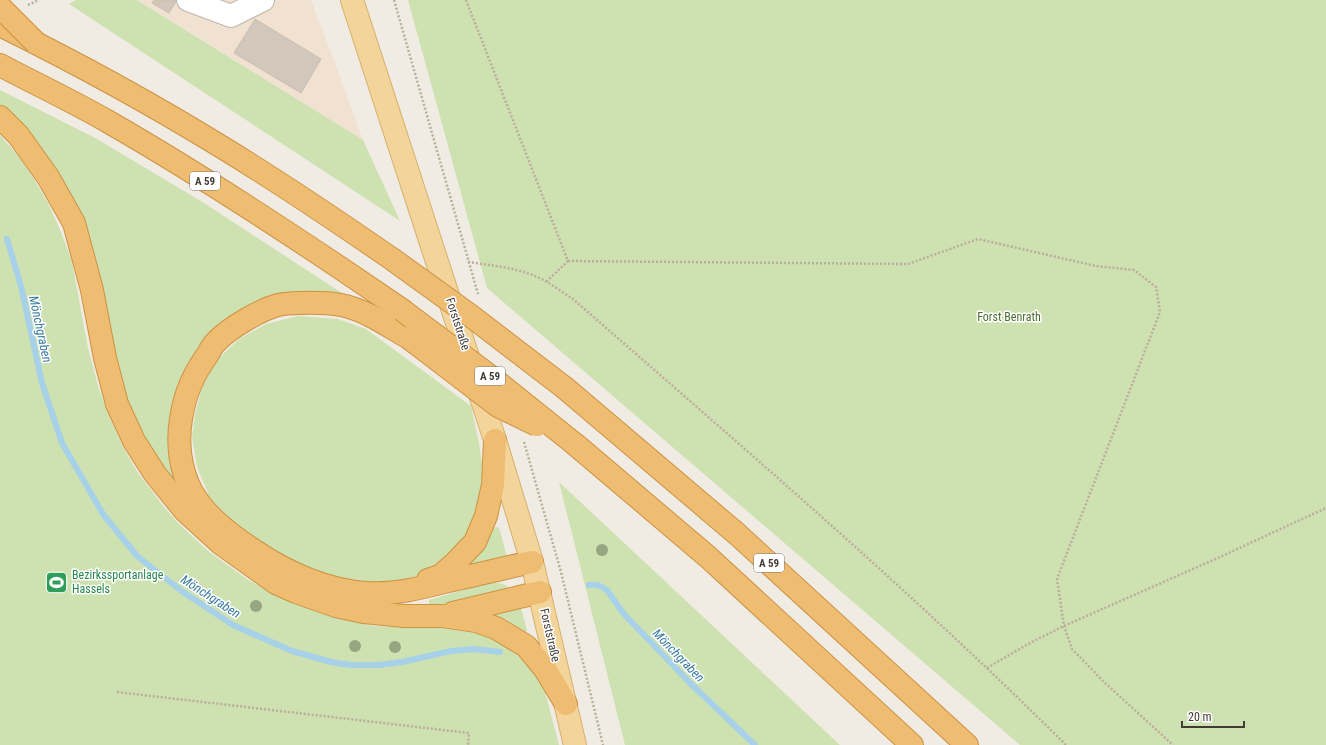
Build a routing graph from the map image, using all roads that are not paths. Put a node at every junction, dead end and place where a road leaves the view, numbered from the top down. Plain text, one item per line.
1 (188, 0) edge
2 (264, 0) edge
3 (352, 0) edge
4 (0, 7) edge
5 (0, 25) edge
6 (36, 43) junction
7 (0, 65) edge
8 (0, 118) edge
9 (495, 440) junction
10 (576, 445) junction
11 (532, 562) junction
12 (400, 592) junction
13 (540, 592) junction
14 (442, 616) junction
15 (566, 704) junction
16 (575, 745) edge
17 (912, 745) edge
18 (967, 745) edge

1 - 2 lane
3 - 9 main road, Forststraße
4 - 6 highway, bridge
5 - 6 highway, A 59
6 - 18 highway, A 59, bridge
7 - 10 highway, A 59, bridge
8 - 14 highway
9 - 11 main road, Forststraße
9 - 12 highway
10 - 12 highway, bridge
10 - 17 highway, A 59
11 - 12 highway
11 - 13 main road, Forststraße
13 - 14 highway
13 - 15 main road, Forststraße
14 - 15 highway
15 - 16 main road, Forststraße

